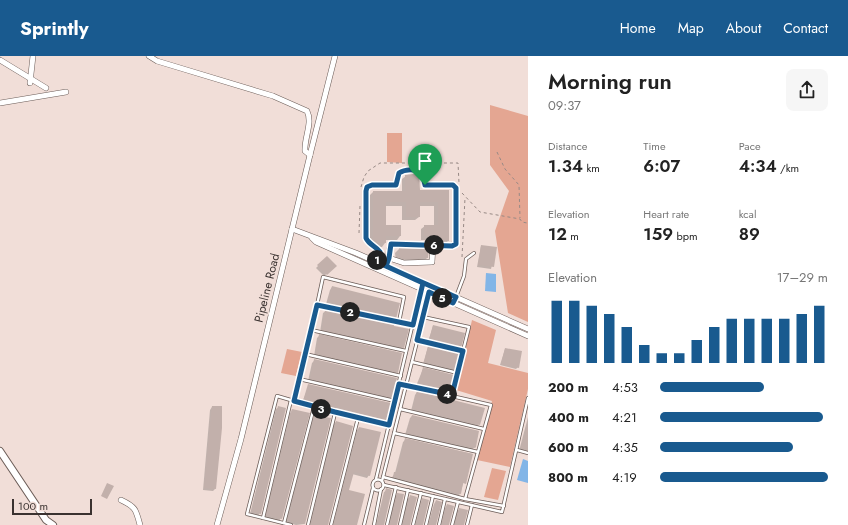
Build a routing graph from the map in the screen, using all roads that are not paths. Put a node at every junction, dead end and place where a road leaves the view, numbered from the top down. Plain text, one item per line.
1 (33, 56) edge
2 (149, 56) edge
3 (336, 56) edge
4 (0, 60) edge
5 (31, 81) junction
6 (46, 88) dead end
7 (66, 92) dead end
8 (0, 103) edge
9 (310, 155) junction
10 (292, 229) junction
11 (312, 238) junction
12 (433, 244) junction
13 (356, 253) junction
14 (474, 253) dead end
15 (389, 258) junction
16 (354, 260) junction
17 (377, 262) junction
18 (386, 266) junction
19 (423, 283) junction
20 (431, 286) junction
21 (421, 289) junction
22 (429, 292) junction
23 (456, 297) junction
24 (453, 303) junction
25 (317, 305) junction
26 (423, 317) junction
27 (399, 322) junction
28 (413, 325) junction
29 (528, 328) edge
30 (311, 330) junction
31 (528, 336) edge
32 (417, 340) junction
33 (463, 351) junction
34 (406, 352) junction
35 (305, 354) junction
36 (412, 362) junction
37 (458, 373) junction
38 (401, 376) junction
39 (299, 379) junction
40 (399, 384) junction
41 (406, 386) junction
42 (452, 395) junction
43 (528, 398) edge
44 (293, 400) junction
45 (395, 401) junction
46 (314, 407) junction
47 (400, 409) junction
48 (335, 412) junction
49 (358, 418) junction
50 (389, 425) junction
51 (484, 429) junction
52 (394, 433) junction
53 (517, 450) junction
54 (0, 451) edge
55 (478, 452) junction
56 (528, 453) edge
57 (383, 477) junction
58 (376, 479) junction
59 (382, 481) junction
60 (384, 485) junction
61 (396, 487) junction
62 (373, 488) junction
63 (381, 489) junction
64 (408, 490) junction
65 (421, 493) junction
66 (433, 496) junction
67 (445, 499) junction
68 (465, 499) junction
69 (121, 500) dead end
70 (458, 502) junction
71 (472, 505) junction
72 (504, 506) junction
73 (263, 518) junction
74 (284, 523) junction
75 (53, 525) edge
76 (140, 525) edge
77 (217, 525) edge
78 (291, 525) edge
79 (308, 525) edge
80 (331, 525) edge
81 (364, 525) edge
82 (374, 525) edge
83 (387, 525) edge
84 (400, 525) edge
85 (413, 525) edge
86 (426, 525) edge
87 (439, 525) edge
88 (452, 525) edge
89 (467, 525) edge

1 - 5 street
2 - 9 street
3 - 9 street, Pipeline Road
4 - 5 street
5 - 6 street
7 - 8 street
9 - 10 street, Pipeline Road
10 - 11 street
10 - 77 street, Pipeline Road
11 - 13 street
11 - 16 street
12 - 15 street
12 - 15 street
12 - 17 street
13 - 16 lane
13 - 17 street
14 - 23 lane
15 - 18 street
16 - 21 street
17 - 18 street
18 - 19 street
19 - 20 street
19 - 21 lane
20 - 22 lane
20 - 23 street
21 - 22 street
21 - 28 lane
22 - 24 street
22 - 26 lane
23 - 24 lane
23 - 29 street
24 - 31 street
25 - 27 lane
25 - 27 lane
25 - 30 lane
26 - 32 lane
26 - 33 lane
27 - 28 lane
28 - 34 lane
30 - 34 lane
30 - 35 lane
32 - 33 lane
32 - 36 lane
33 - 37 lane
34 - 38 lane
35 - 38 lane
35 - 39 lane
36 - 37 lane
36 - 41 lane
37 - 42 lane
38 - 40 lane
39 - 44 lane
39 - 45 lane
40 - 41 lane
40 - 45 lane
41 - 42 lane
41 - 47 lane
42 - 51 lane
43 - 53 lane
44 - 46 lane
44 - 73 lane
44 - 73 lane
45 - 50 lane
46 - 48 lane
46 - 74 lane
47 - 51 lane
47 - 52 lane
48 - 49 lane
48 - 79 lane
49 - 50 lane
49 - 80 lane
50 - 58 lane
51 - 55 lane
52 - 55 lane
52 - 57 lane
53 - 56 lane
53 - 72 lane
54 - 75 street
55 - 68 lane
57 - 59 lane
57 - 68 lane
58 - 59 lane
58 - 62 lane
59 - 60 lane
60 - 61 lane
60 - 63 lane
61 - 64 lane
61 - 83 lane
62 - 63 lane
62 - 81 lane
63 - 82 lane
64 - 65 lane
64 - 84 lane
65 - 66 lane
65 - 85 lane
66 - 67 lane
66 - 86 lane
67 - 70 lane
67 - 87 lane
68 - 72 lane
69 - 76 street
70 - 71 lane
70 - 88 lane
71 - 72 lane
71 - 89 lane
73 - 74 lane
74 - 78 lane

